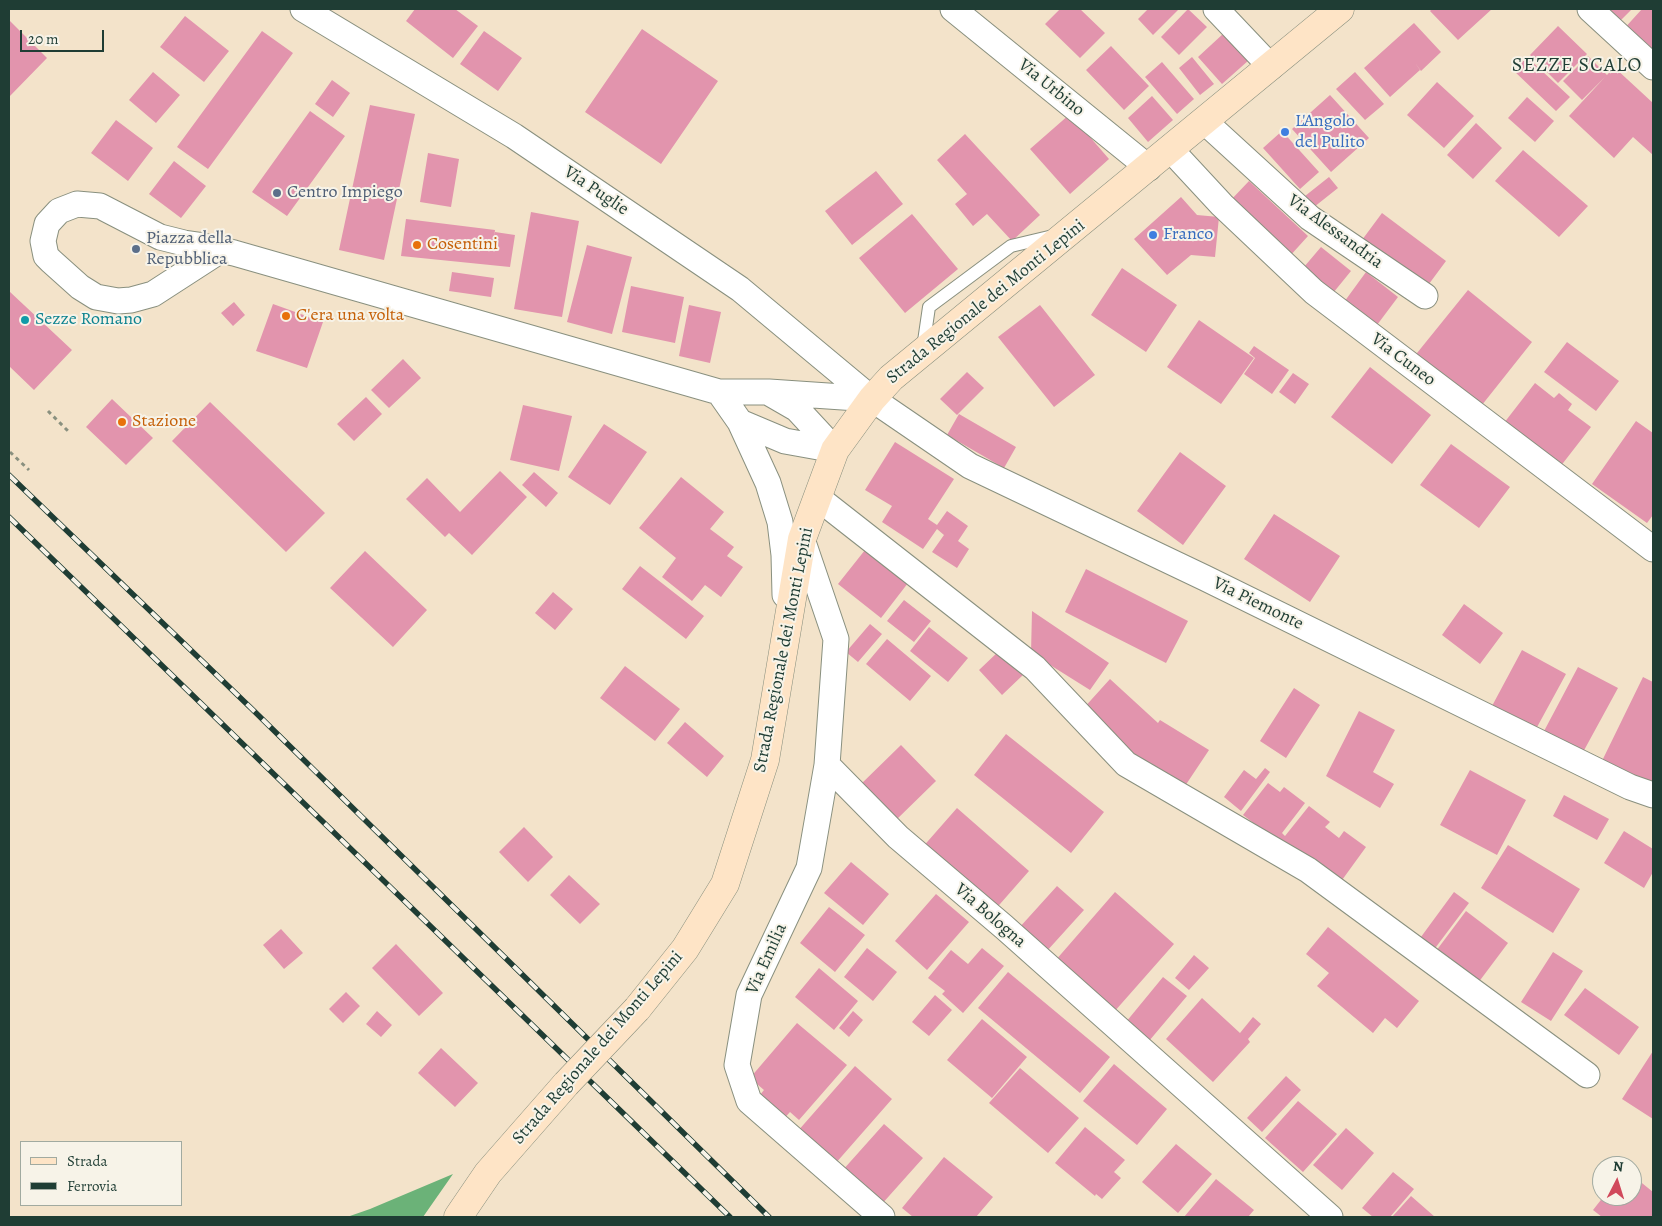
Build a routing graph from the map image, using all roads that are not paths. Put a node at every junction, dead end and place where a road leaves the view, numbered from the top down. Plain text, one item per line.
1 (303, 9) edge
2 (953, 9) edge
3 (1216, 9) edge
4 (1340, 9) edge
5 (1590, 9) edge
6 (1271, 67) junction
7 (1653, 67) edge
8 (1205, 122) junction
9 (1171, 150) junction
10 (1149, 168) junction
11 (221, 250) junction
12 (1425, 296) dead end
13 (719, 392) junction
14 (769, 392) junction
15 (872, 398) junction
16 (740, 422) junction
17 (835, 450) junction
18 (818, 498) junction
19 (802, 539) junction
20 (1653, 549) edge
21 (785, 635) junction
22 (826, 765) junction
23 (1653, 795) edge
24 (1587, 1075) dead end
25 (458, 1217) edge
26 (882, 1217) edge
27 (1330, 1217) edge

1 - 15 street, Via Puglie
2 - 10 street, Via Urbino
3 - 6 street
4 - 6 street, Strada Regionale dei Monti Lepini
5 - 7 street
6 - 8 street, Strada Regionale dei Monti Lepini
8 - 9 street, Strada Regionale dei Monti Lepini
8 - 12 street, Via Alessandria
9 - 10 street, Strada Regionale dei Monti Lepini
9 - 20 street, Via Cuneo
10 - 15 street, Strada Regionale dei Monti Lepini
11 - 11 street
11 - 13 street
13 - 14 street
13 - 16 street
14 - 15 street
14 - 17 street
15 - 17 street, Strada Regionale dei Monti Lepini
15 - 23 street, Via Piemonte
16 - 17 street
16 - 21 street
17 - 18 street, Strada Regionale dei Monti Lepini
18 - 19 street, Strada Regionale dei Monti Lepini
18 - 24 street
19 - 21 street, Strada Regionale dei Monti Lepini
19 - 22 street
21 - 25 street, Strada Regionale dei Monti Lepini, bridge
22 - 26 street, Via Emilia
22 - 27 street, Via Bologna

